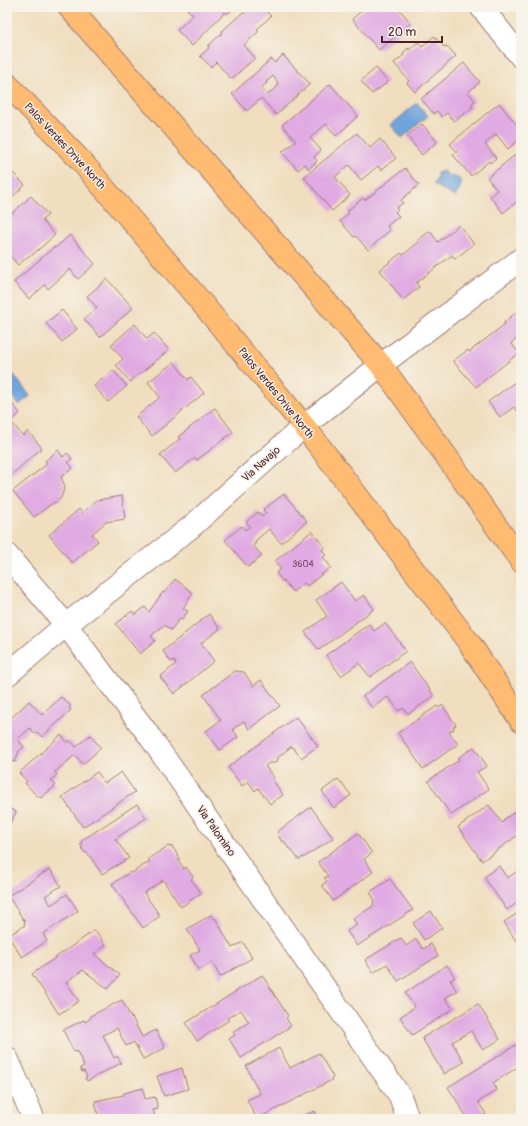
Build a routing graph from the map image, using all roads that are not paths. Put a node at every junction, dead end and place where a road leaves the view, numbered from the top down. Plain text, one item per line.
1 (70, 7) edge
2 (481, 7) edge
3 (521, 57) edge
4 (7, 84) edge
5 (521, 259) edge
6 (380, 365) junction
7 (304, 426) junction
8 (7, 555) edge
9 (521, 561) edge
10 (66, 625) junction
11 (7, 675) edge
12 (521, 721) edge
13 (7, 1058) edge
14 (33, 1119) edge
15 (408, 1119) edge

1 - 6 main road
2 - 3 street
4 - 7 main road, Palos Verdes Drive North
5 - 6 street, Via Navajo
6 - 7 street, Via Navajo
6 - 9 main road
7 - 10 street, Via Navajo
7 - 12 main road, Palos Verdes Drive North
8 - 10 street, Via Palomino
10 - 11 street, Via Navajo
10 - 15 street, Via Palomino
13 - 14 street

